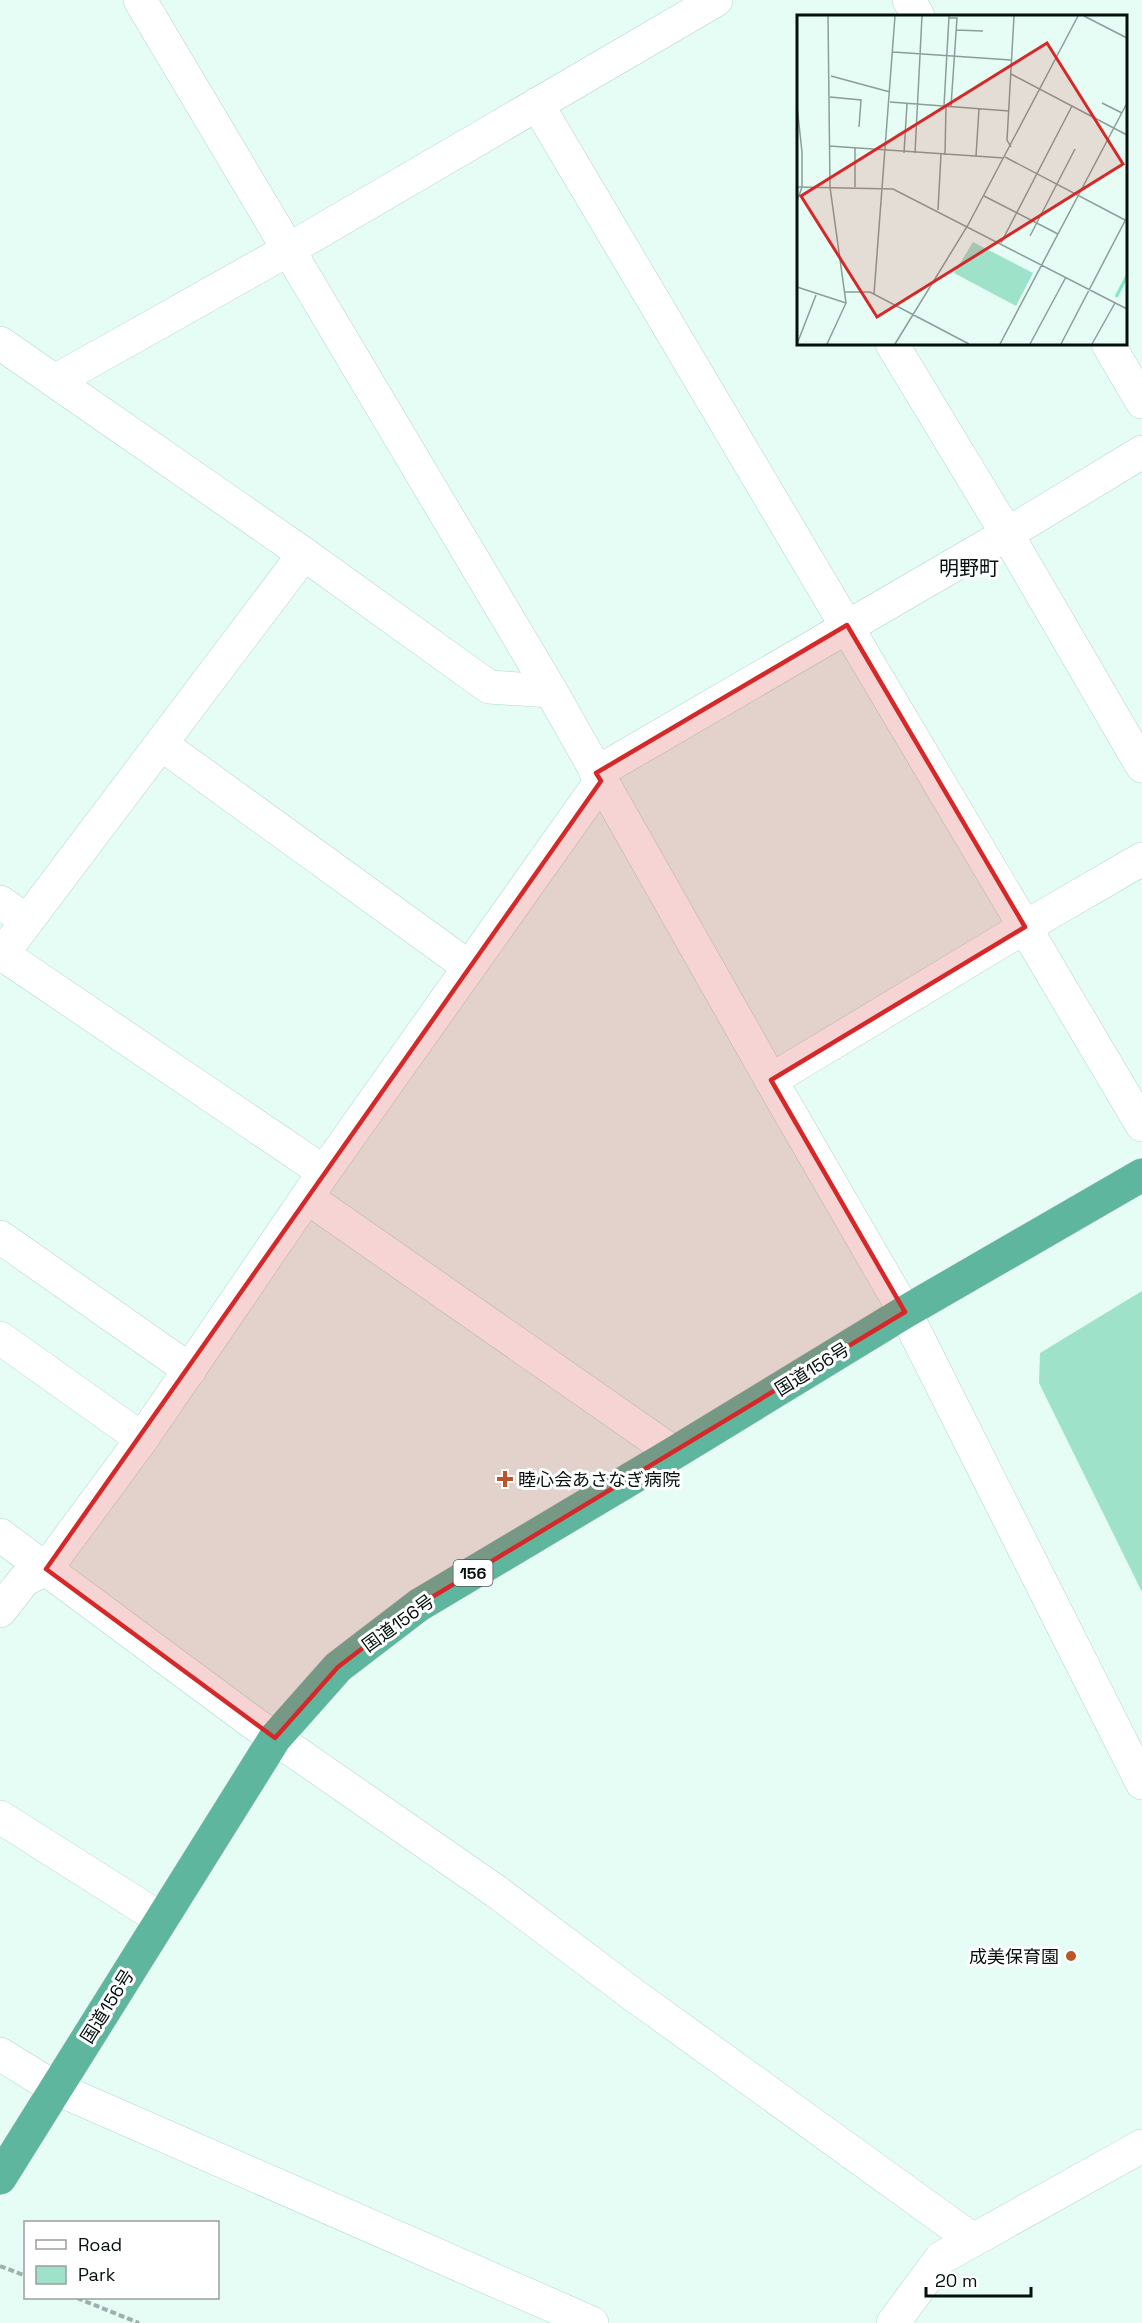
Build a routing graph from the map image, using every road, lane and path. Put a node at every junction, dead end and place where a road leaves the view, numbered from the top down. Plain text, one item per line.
1 (140, 0) edge
2 (716, 0) edge
3 (909, 0) edge
4 (917, 15) edge
5 (537, 104) junction
6 (288, 250) junction
7 (0, 343) edge
8 (893, 345) edge
9 (1109, 345) edge
10 (55, 381) junction
11 (1142, 402) edge
12 (1142, 452) edge
13 (1007, 534) junction
14 (304, 554) junction
15 (847, 625) junction
16 (551, 691) junction
17 (161, 744) junction
18 (1142, 766) edge
19 (599, 777) junction
20 (1142, 860) edge
21 (0, 902) edge
22 (27, 921) junction
23 (1024, 927) junction
24 (1, 956) edge
25 (469, 967) junction
26 (771, 1080) junction
27 (1142, 1125) edge
28 (1142, 1175) edge
29 (316, 1185) junction
30 (0, 1237) edge
31 (904, 1312) junction
32 (0, 1338) edge
33 (190, 1370) junction
34 (142, 1439) junction
35 (674, 1454) junction
36 (0, 1535) edge
37 (46, 1569) junction
38 (0, 1611) edge
39 (275, 1738) junction
40 (1142, 1783) edge
41 (0, 1817) edge
42 (161, 1919) junction
43 (0, 2054) edge
44 (55, 2088) junction
45 (1142, 2146) edge
46 (0, 2178) edge
47 (973, 2240) junction
48 (0, 2266) edge
49 (24, 2275) edge
50 (79, 2299) edge
51 (139, 2323) edge
52 (592, 2323) edge
53 (893, 2323) edge

1 - 6 street
2 - 5 street
3 - 4 street
5 - 6 street
5 - 15 street
6 - 10 street
6 - 16 street
7 - 10 street
8 - 13 street
9 - 11 street
10 - 14 street
12 - 13 street
13 - 15 street
13 - 18 street
14 - 16 street
14 - 17 street
15 - 19 street
15 - 23 street
16 - 19 street
17 - 22 street
17 - 25 street
19 - 25 street
19 - 26 street
20 - 23 street
21 - 22 street
22 - 24 street
23 - 26 street
23 - 27 street
24 - 29 street
25 - 29 street
26 - 31 street
28 - 31 highway, 国道156号 / 156
29 - 33 street
29 - 35 street
30 - 33 street
31 - 35 highway, 国道156号 / 156
31 - 40 street
32 - 34 street
33 - 34 street
34 - 37 street
35 - 39 highway, 国道156号 / 156
36 - 37 street
37 - 38 street
37 - 39 street
39 - 42 highway, 国道156号 / 156
39 - 47 street
41 - 42 street
42 - 44 highway, 国道156号 / 156
43 - 44 street
44 - 46 highway, 国道156号 / 156
44 - 52 street
45 - 47 street
47 - 53 street
48 - 49 path
50 - 51 path

